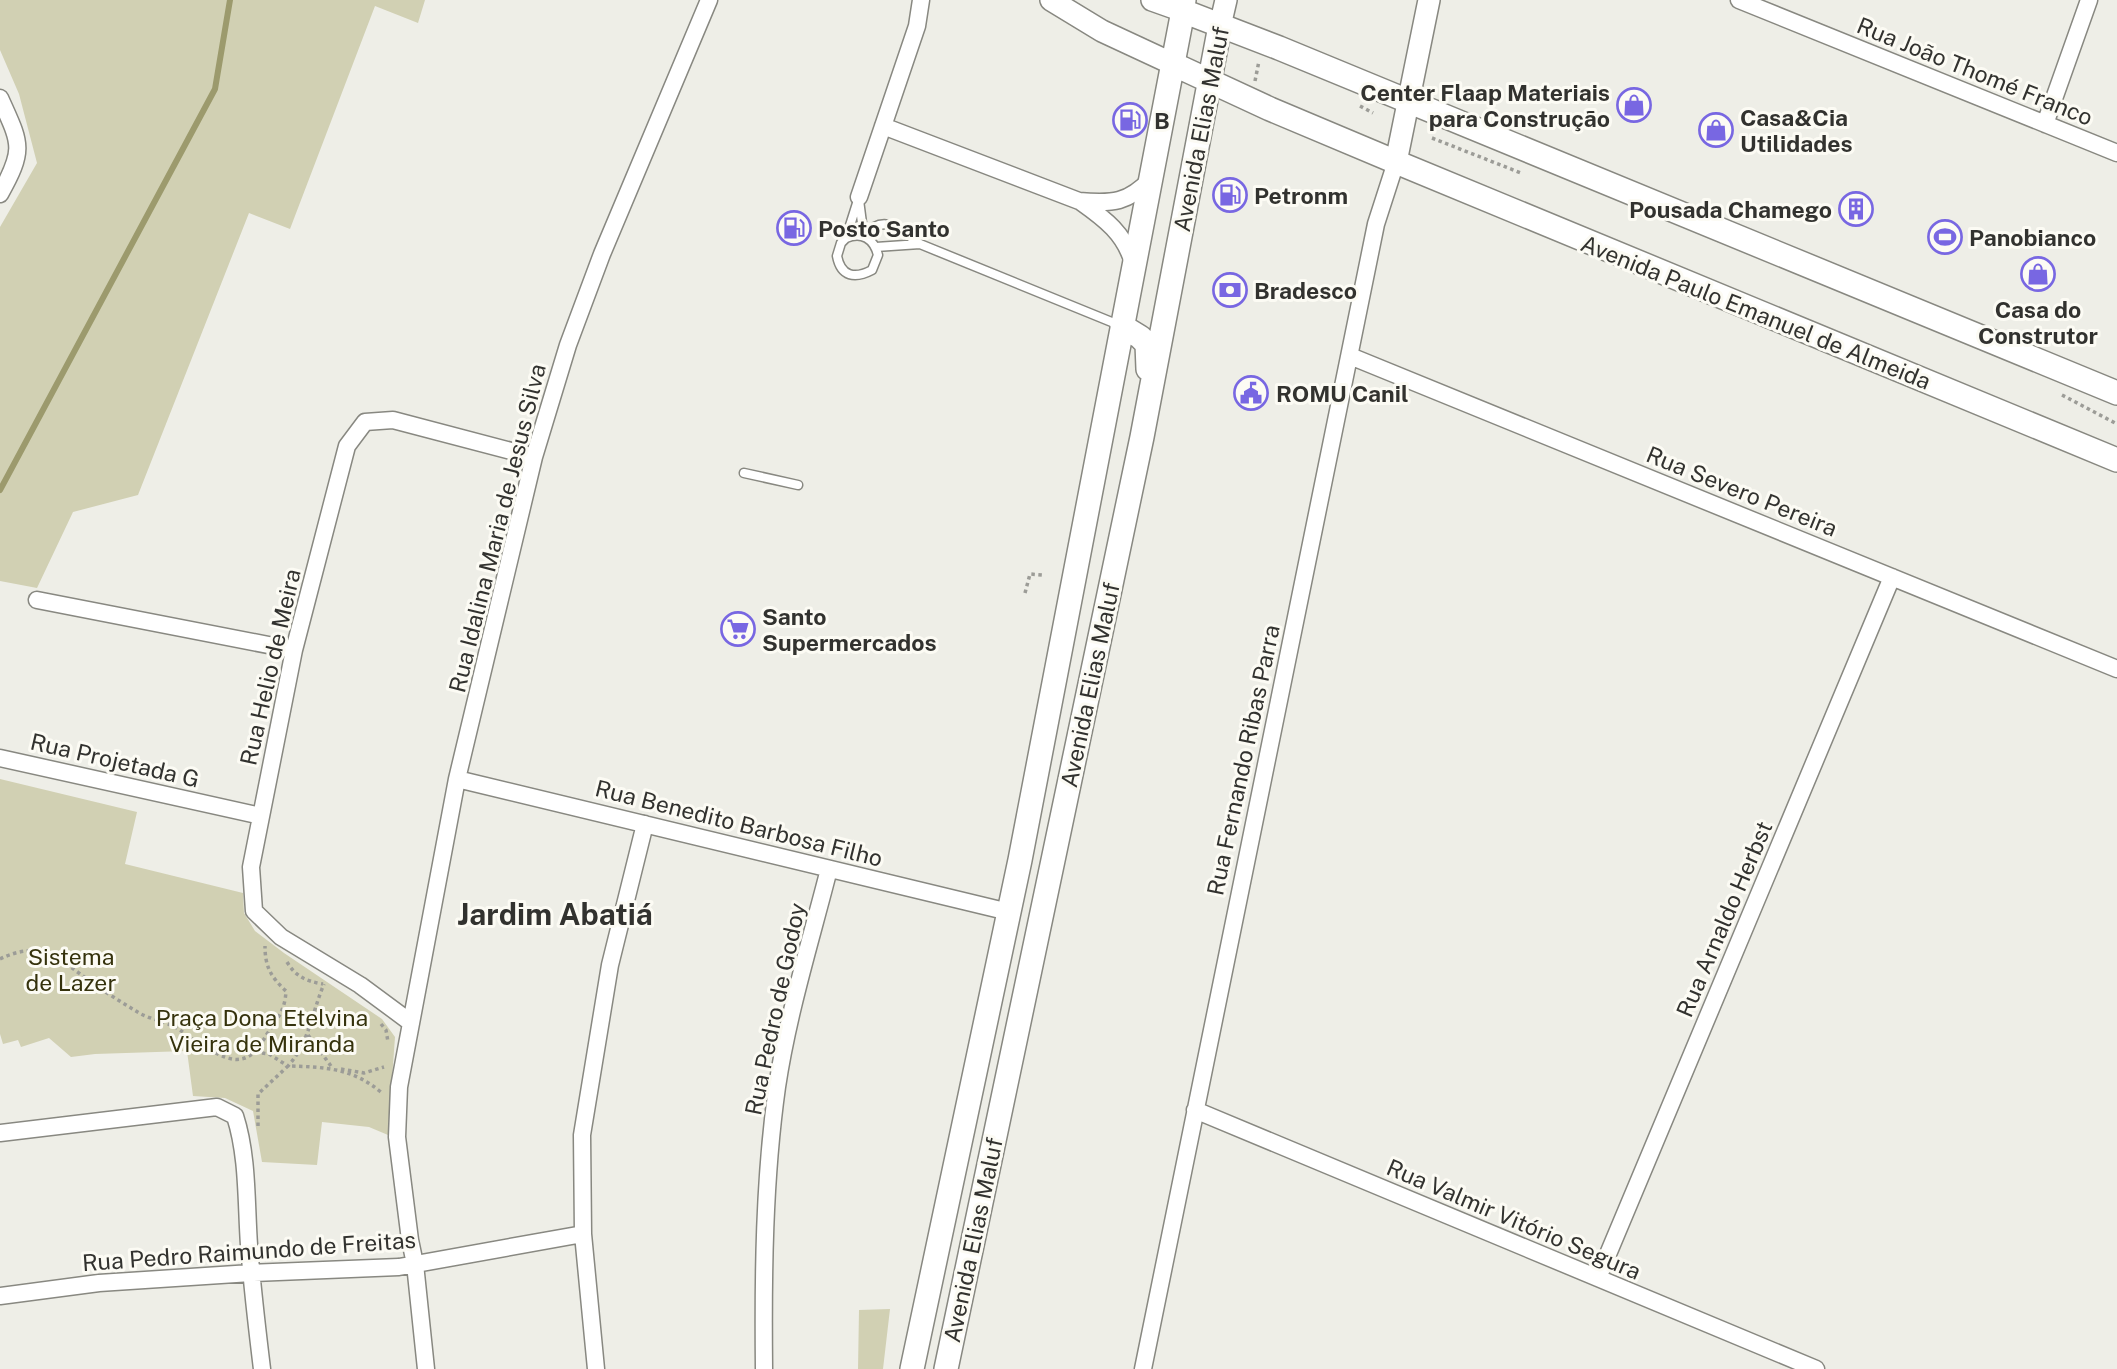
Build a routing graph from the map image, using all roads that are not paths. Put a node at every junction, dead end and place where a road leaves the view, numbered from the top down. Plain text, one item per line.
1 (709, 0) edge
2 (921, 0) edge
3 (933, 0) edge
4 (1051, 0) edge
5 (1152, 0) edge
6 (1226, 0) edge
7 (1429, 0) edge
8 (1739, 0) edge
9 (2089, 0) edge
10 (1184, 6) edge
11 (917, 26) junction
12 (1220, 26) junction
13 (1173, 64) junction
14 (1211, 82) junction
15 (0, 98) edge
16 (1408, 103) junction
17 (2045, 124) junction
18 (883, 126) junction
19 (2117, 153) edge
20 (1396, 162) junction
21 (1153, 177) junction
22 (0, 194) edge
23 (859, 197) junction
24 (1079, 201) junction
25 (862, 236) junction
26 (846, 238) junction
27 (920, 244) junction
28 (876, 247) junction
29 (1134, 268) junction
30 (1122, 326) junction
31 (1350, 356) junction
32 (2117, 393) edge
33 (1142, 437) junction
34 (534, 457) junction
35 (2117, 460) edge
36 (744, 473) dead end
37 (798, 485) dead end
38 (1892, 577) junction
39 (37, 600) dead end
40 (294, 650) junction
41 (2117, 669) edge
42 (0, 758) edge
43 (457, 779) junction
44 (261, 816) junction
45 (645, 824) junction
46 (829, 869) junction
47 (1009, 912) junction
48 (410, 1022) junction
49 (1195, 1110) junction
50 (0, 1133) edge
51 (583, 1234) junction
52 (415, 1264) junction
53 (251, 1273) junction
54 (1598, 1278) junction
55 (0, 1296) edge
56 (262, 1369) edge
57 (426, 1369) edge
58 (596, 1369) edge
59 (764, 1369) edge
60 (912, 1369) edge
61 (946, 1369) edge
62 (1143, 1369) edge
63 (1816, 1369) edge

1 - 34 street, Rua Idalina Maria de Jesus Silva
2 - 11 street
3 - 11 street
4 - 13 street
5 - 10 street
6 - 12 street, Avenida Elias Maluf
7 - 16 street
8 - 17 street, Rua João Thomé Franco
9 - 17 street
10 - 12 main road
10 - 13 main road, Avenida Elias Maluf
11 - 18 street
12 - 14 main road, Avenida Elias Maluf
12 - 16 main road
13 - 14 main road, Avenida Paulo Emanuel de Almeida
13 - 21 main road, Avenida Elias Maluf
14 - 20 main road, Avenida Paulo Emanuel de Almeida
14 - 33 main road, Avenida Elias Maluf
15 - 22 street
16 - 20 street
16 - 32 main road
17 - 19 street, Rua João Thomé Franco
18 - 23 street
18 - 24 street
20 - 31 street, Rua Fernando Ribas Parra
20 - 35 main road, Avenida Paulo Emanuel de Almeida
21 - 24 street
21 - 29 main road, Avenida Elias Maluf
23 - 25 lane
23 - 26 lane
24 - 29 street
25 - 26 lane
25 - 27 lane
25 - 28 lane
26 - 28 lane
27 - 28 lane
27 - 30 lane
29 - 30 main road, Avenida Elias Maluf
30 - 33 main road
30 - 47 main road, Avenida Elias Maluf
31 - 38 street, Rua Severo Pereira
31 - 49 street, Rua Fernando Ribas Parra
33 - 61 main road, Avenida Elias Maluf
34 - 40 street, Rua Helio de Meira
34 - 43 street, Rua Idalina Maria de Jesus Silva
36 - 37 lane
38 - 41 street, Rua Severo Pereira
38 - 54 street, Rua Arnaldo Herbst
39 - 40 street
40 - 44 street, Rua Helio de Meira
42 - 44 street, Rua Projetada G
43 - 45 street, Rua Benedito Barbosa Filho
43 - 48 street, Rua Idalina Maria de Jesus Silva
44 - 48 street, Rua Helio de Meira
45 - 46 street, Rua Benedito Barbosa Filho
45 - 51 street
46 - 47 street, Rua Benedito Barbosa Filho
46 - 59 street, Rua Pedro de Godoy
47 - 60 main road, Avenida Elias Maluf
48 - 52 street, Rua Idalina Maria de Jesus Silva
49 - 54 street, Rua Valmir Vitório Segura
49 - 62 street, Rua Fernando Ribas Parra
50 - 53 street
51 - 52 street, Rua Pedro Raimundo de Freitas
51 - 58 street
52 - 53 street, Rua Pedro Raimundo de Freitas
52 - 57 street, Rua Idalina Maria de Jesus Silva
53 - 55 street, Rua Pedro Raimundo de Freitas
53 - 56 street
54 - 63 street, Rua Valmir Vitório Segura

